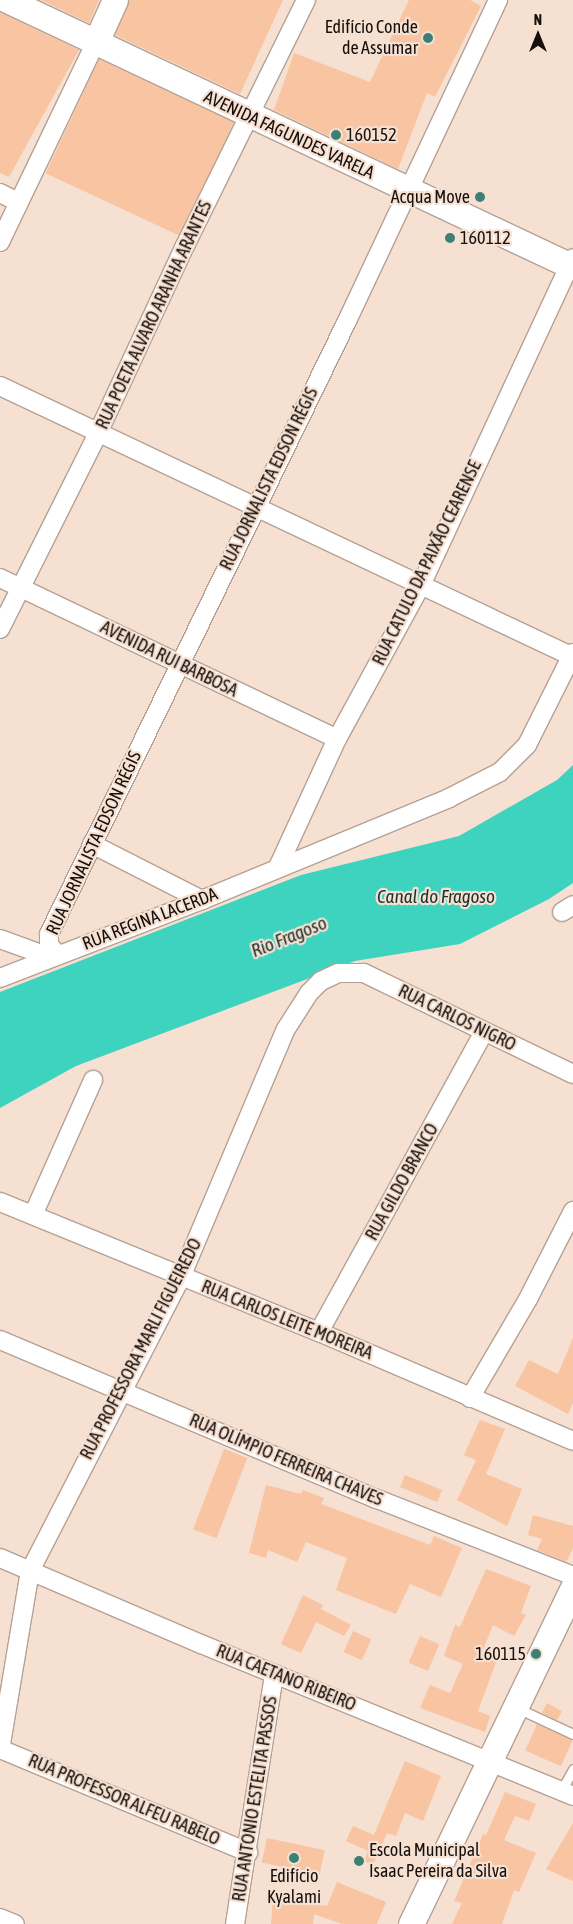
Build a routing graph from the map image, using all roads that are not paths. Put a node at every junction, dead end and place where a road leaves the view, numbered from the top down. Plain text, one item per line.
1 (7, 0) edge
2 (115, 0) edge
3 (306, 0) edge
4 (498, 0) edge
5 (95, 44) junction
6 (249, 116) junction
7 (409, 190) junction
8 (0, 193) edge
9 (18, 202) junction
10 (0, 242) edge
11 (572, 263) edge
12 (0, 386) edge
13 (98, 433) junction
14 (255, 507) junction
15 (0, 578) edge
16 (422, 583) junction
17 (19, 587) junction
18 (0, 628) edge
19 (572, 655) edge
20 (178, 663) junction
21 (337, 739) junction
22 (92, 844) junction
23 (278, 867) junction
24 (202, 900) junction
25 (0, 940) edge
26 (58, 955) junction
27 (38, 963) junction
28 (338, 973) joint
29 (0, 978) edge
30 (484, 1032) junction
31 (573, 1074) edge
32 (92, 1080) dead end
33 (0, 1202) edge
34 (573, 1211) edge
35 (33, 1215) junction
36 (181, 1277) junction
37 (319, 1332) junction
38 (0, 1340) edge
39 (123, 1390) junction
40 (470, 1398) junction
41 (573, 1442) edge
42 (0, 1558) edge
43 (30, 1571) junction
44 (573, 1576) edge
45 (573, 1588) edge
46 (274, 1674) junction
47 (517, 1708) junction
48 (573, 1734) edge
49 (0, 1749) edge
50 (492, 1760) junction
51 (573, 1769) edge
52 (567, 1794) edge
53 (248, 1852) junction
54 (0, 1918) edge
55 (15, 1924) edge
56 (235, 1924) edge
57 (411, 1924) edge

1 - 5 main road, AVENIDA FAGUNDES VARELA
2 - 5 main road
3 - 6 street, RUA POETA ALVARO ARANHA ARANTES
4 - 7 street, RUA JORNALISTA EDSON RÉGIS
5 - 6 main road, AVENIDA FAGUNDES VARELA
5 - 9 street
6 - 7 main road, AVENIDA FAGUNDES VARELA
6 - 13 street, RUA POETA ALVARO ARANHA ARANTES
7 - 11 main road, AVENIDA FAGUNDES VARELA
7 - 14 street, RUA JORNALISTA EDSON RÉGIS
8 - 9 street
9 - 10 street
11 - 16 street, RUA CATULO DA PAIXÃO CEARENSE
12 - 13 street
13 - 14 street
13 - 17 street, RUA POETA ALVARO ARANHA ARANTES
14 - 16 street
14 - 20 street, RUA JORNALISTA EDSON RÉGIS
15 - 17 street, AVENIDA RUI BARBOSA
16 - 19 street
16 - 21 street, RUA CATULO DA PAIXÃO CEARENSE
17 - 18 street, RUA POETA ALVARO ARANHA ARANTES
17 - 20 street, AVENIDA RUI BARBOSA
19 - 23 street, RUA REGINA LACERDA
20 - 21 street, AVENIDA RUI BARBOSA
20 - 22 street, RUA JORNALISTA EDSON RÉGIS
21 - 23 street, RUA CATULO DA PAIXÃO CEARENSE
22 - 24 street
22 - 26 street, RUA JORNALISTA EDSON RÉGIS
23 - 24 street, RUA REGINA LACERDA
24 - 26 street, RUA REGINA LACERDA
25 - 27 street
26 - 27 street, RUA REGINA LACERDA
27 - 29 street
28 - 30 street, RUA CARLOS NIGRO
28 - 36 street, RUA PROFESSORA MARLI FIGUEIREDO
30 - 31 street, RUA CARLOS NIGRO
30 - 37 street, RUA GILDO BRANCO
32 - 35 street
33 - 35 street, RUA CARLOS LEITE MOREIRA
34 - 40 street
35 - 36 street, RUA CARLOS LEITE MOREIRA
36 - 37 street, RUA CARLOS LEITE MOREIRA
36 - 39 street, RUA PROFESSORA MARLI FIGUEIREDO
37 - 40 street, RUA CARLOS LEITE MOREIRA
38 - 39 street, RUA OLÍMPIO FERREIRA CHAVES
39 - 43 street, RUA PROFESSORA MARLI FIGUEIREDO
39 - 44 street, RUA OLÍMPIO FERREIRA CHAVES
40 - 41 street, RUA CARLOS LEITE MOREIRA
42 - 43 street, RUA CAETANO RIBEIRO
43 - 46 street, RUA CAETANO RIBEIRO
43 - 49 street, RUA PROFESSORA MARLI FIGUEIREDO
45 - 47 main road
46 - 50 street, RUA CAETANO RIBEIRO
46 - 53 street, RUA ANTONIO ESTELITA PASSOS
47 - 48 lane
47 - 50 main road
49 - 53 street, RUA PROFESSOR ALFEU RABELO
50 - 52 street, RUA CAETANO RIBEIRO
50 - 57 main road
51 - 52 lane
53 - 56 street, RUA ANTONIO ESTELITA PASSOS
54 - 55 street

